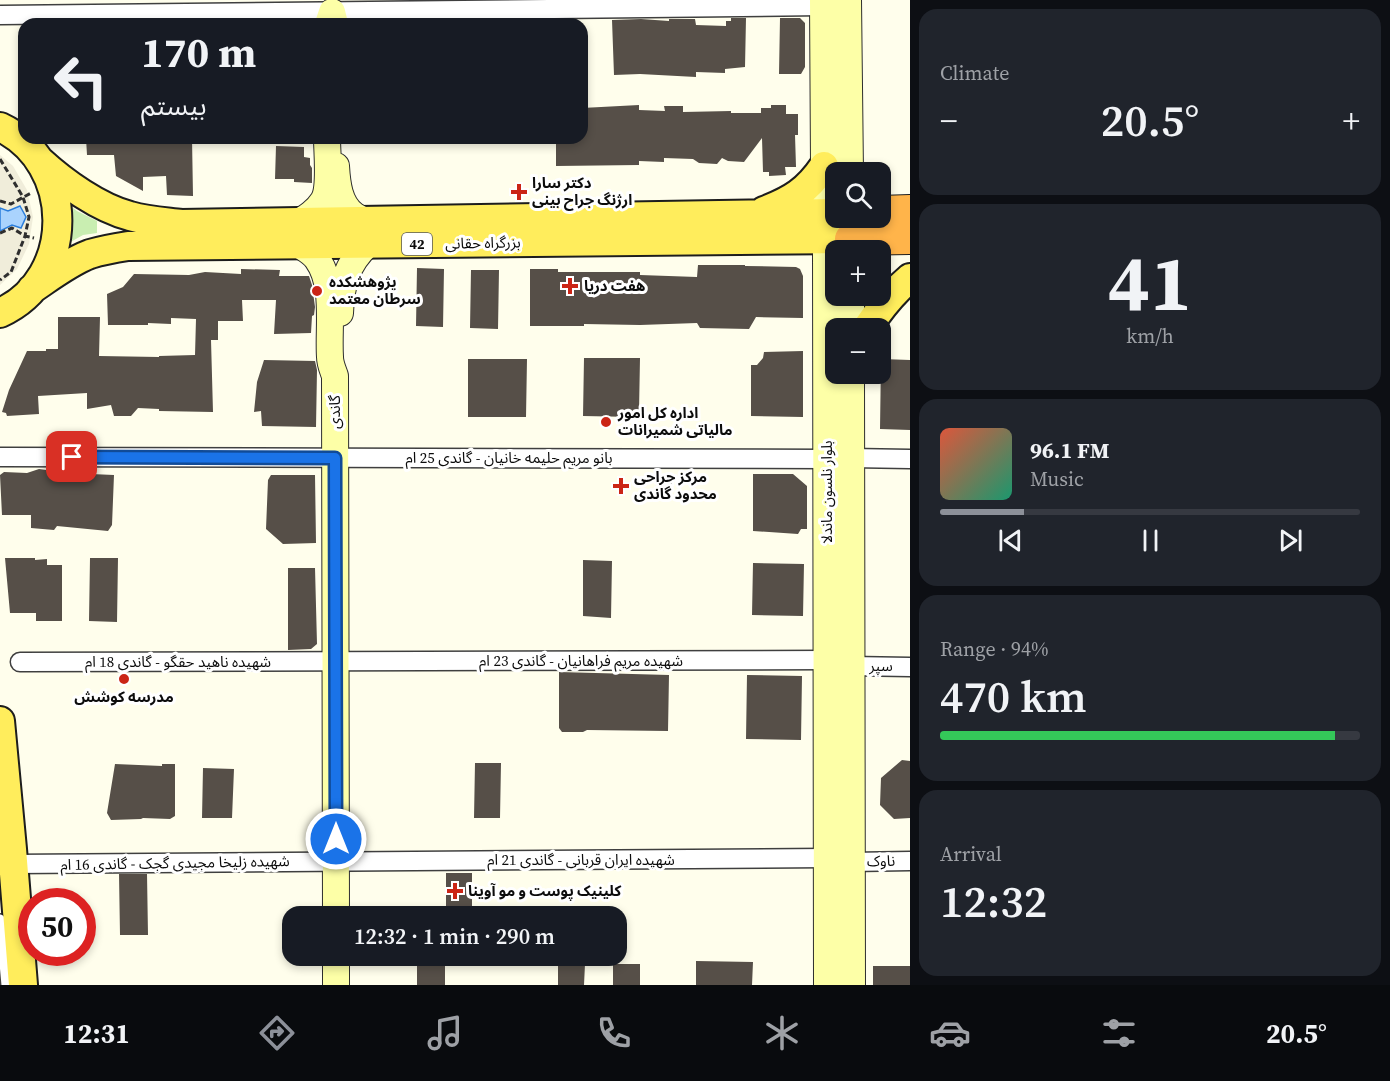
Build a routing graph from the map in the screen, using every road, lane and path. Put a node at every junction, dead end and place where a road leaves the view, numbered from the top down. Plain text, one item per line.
1 (848, 0) edge
2 (823, 3) edge
3 (0, 15) edge
4 (332, 15) edge
5 (5, 127) edge
6 (18, 138) edge
7 (24, 144) edge
8 (327, 144) edge
9 (336, 144) edge
10 (0, 159) edge
11 (836, 162) edge
12 (837, 162) edge
13 (46, 173) junction
14 (825, 176) edge
15 (23, 197) junction
16 (0, 201) edge
17 (910, 211) edge
18 (891, 212) edge
19 (757, 214) junction
20 (840, 229) edge
21 (0, 233) edge
22 (367, 233) junction
23 (298, 234) junction
24 (25, 236) junction
25 (910, 238) edge
26 (55, 243) junction
27 (910, 278) edge
28 (0, 280) edge
29 (17, 301) edge
30 (874, 318) edge
31 (0, 337) edge
32 (335, 376) junction
33 (850, 384) edge
34 (0, 457) edge
35 (335, 458) junction
36 (839, 459) junction
37 (910, 459) edge
38 (336, 662) junction
39 (20, 663) dead end
40 (839, 663) junction
41 (910, 667) edge
42 (0, 721) edge
43 (839, 860) junction
44 (336, 861) junction
45 (910, 861) edge
46 (14, 864) junction
47 (336, 906) edge
48 (0, 919) edge
49 (336, 966) edge
50 (6, 985) edge
51 (23, 985) edge
52 (336, 985) edge
53 (827, 985) edge
54 (852, 985) edge

1 - 12 main road, بلوار نلسون ماندلا
2 - 4 street
2 - 11 main road, بلوار نلسون ماندلا
3 - 4 street
5 - 6 main road, بزرگراه حقانی
7 - 13 main road, بزرگراه حقانی
8 - 23 main road
9 - 22 main road
10 - 15 path
13 - 15 path
13 - 23 main road, بزرگراه حقانی / 42
13 - 26 main road
14 - 19 main road
15 - 16 path
15 - 24 path
17 - 18 highway
19 - 20 main road, بزرگراه حقانی / 42
19 - 22 main road, بزرگراه حقانی / 42
20 - 22 main road, بزرگراه حقانی / 42
20 - 25 highway, بزرگراه حقانی / 42
20 - 36 main road, بلوار نلسون ماندلا
21 - 24 path
22 - 23 main road, بزرگراه حقانی / 42
22 - 32 main road
23 - 29 main road, بزرگراه حقانی / 42
23 - 32 main road, گاندی
24 - 26 path
24 - 28 path
26 - 29 main road
27 - 30 main road
29 - 31 main road
32 - 35 main road, گاندی
33 - 36 main road, بلوار نلسون ماندلا
34 - 35 street, بانو مریم حلیمه خانیان - گاندی 25 ام
35 - 36 street, بانو مریم حلیمه خانیان - گاندی 25 ام
35 - 38 main road, گاندی
36 - 37 street, بانو مریم حلیمه خانیان - گاندی 25 ام
36 - 40 main road, بلوار نلسون ماندلا
38 - 39 street, شهیده ناهید حقگو - گاندی 18 ام
38 - 40 street, شهیده مریم فراهانیان - گاندی 23 ام
38 - 44 main road, گاندی
40 - 41 street, سپر
40 - 43 main road, بلوار نلسون ماندلا
42 - 46 main road
43 - 44 street, شهیده ایران قربانی - گاندی 21 ام
43 - 45 street, ناوک
43 - 53 main road, بلوار نلسون ماندلا
43 - 54 main road, بلوار نلسون ماندلا
44 - 46 street, شهیده زلیخا مجیدی گجک - گاندی 16 ام
44 - 47 main road, گاندی
46 - 51 main road
48 - 50 lane
49 - 52 main road

